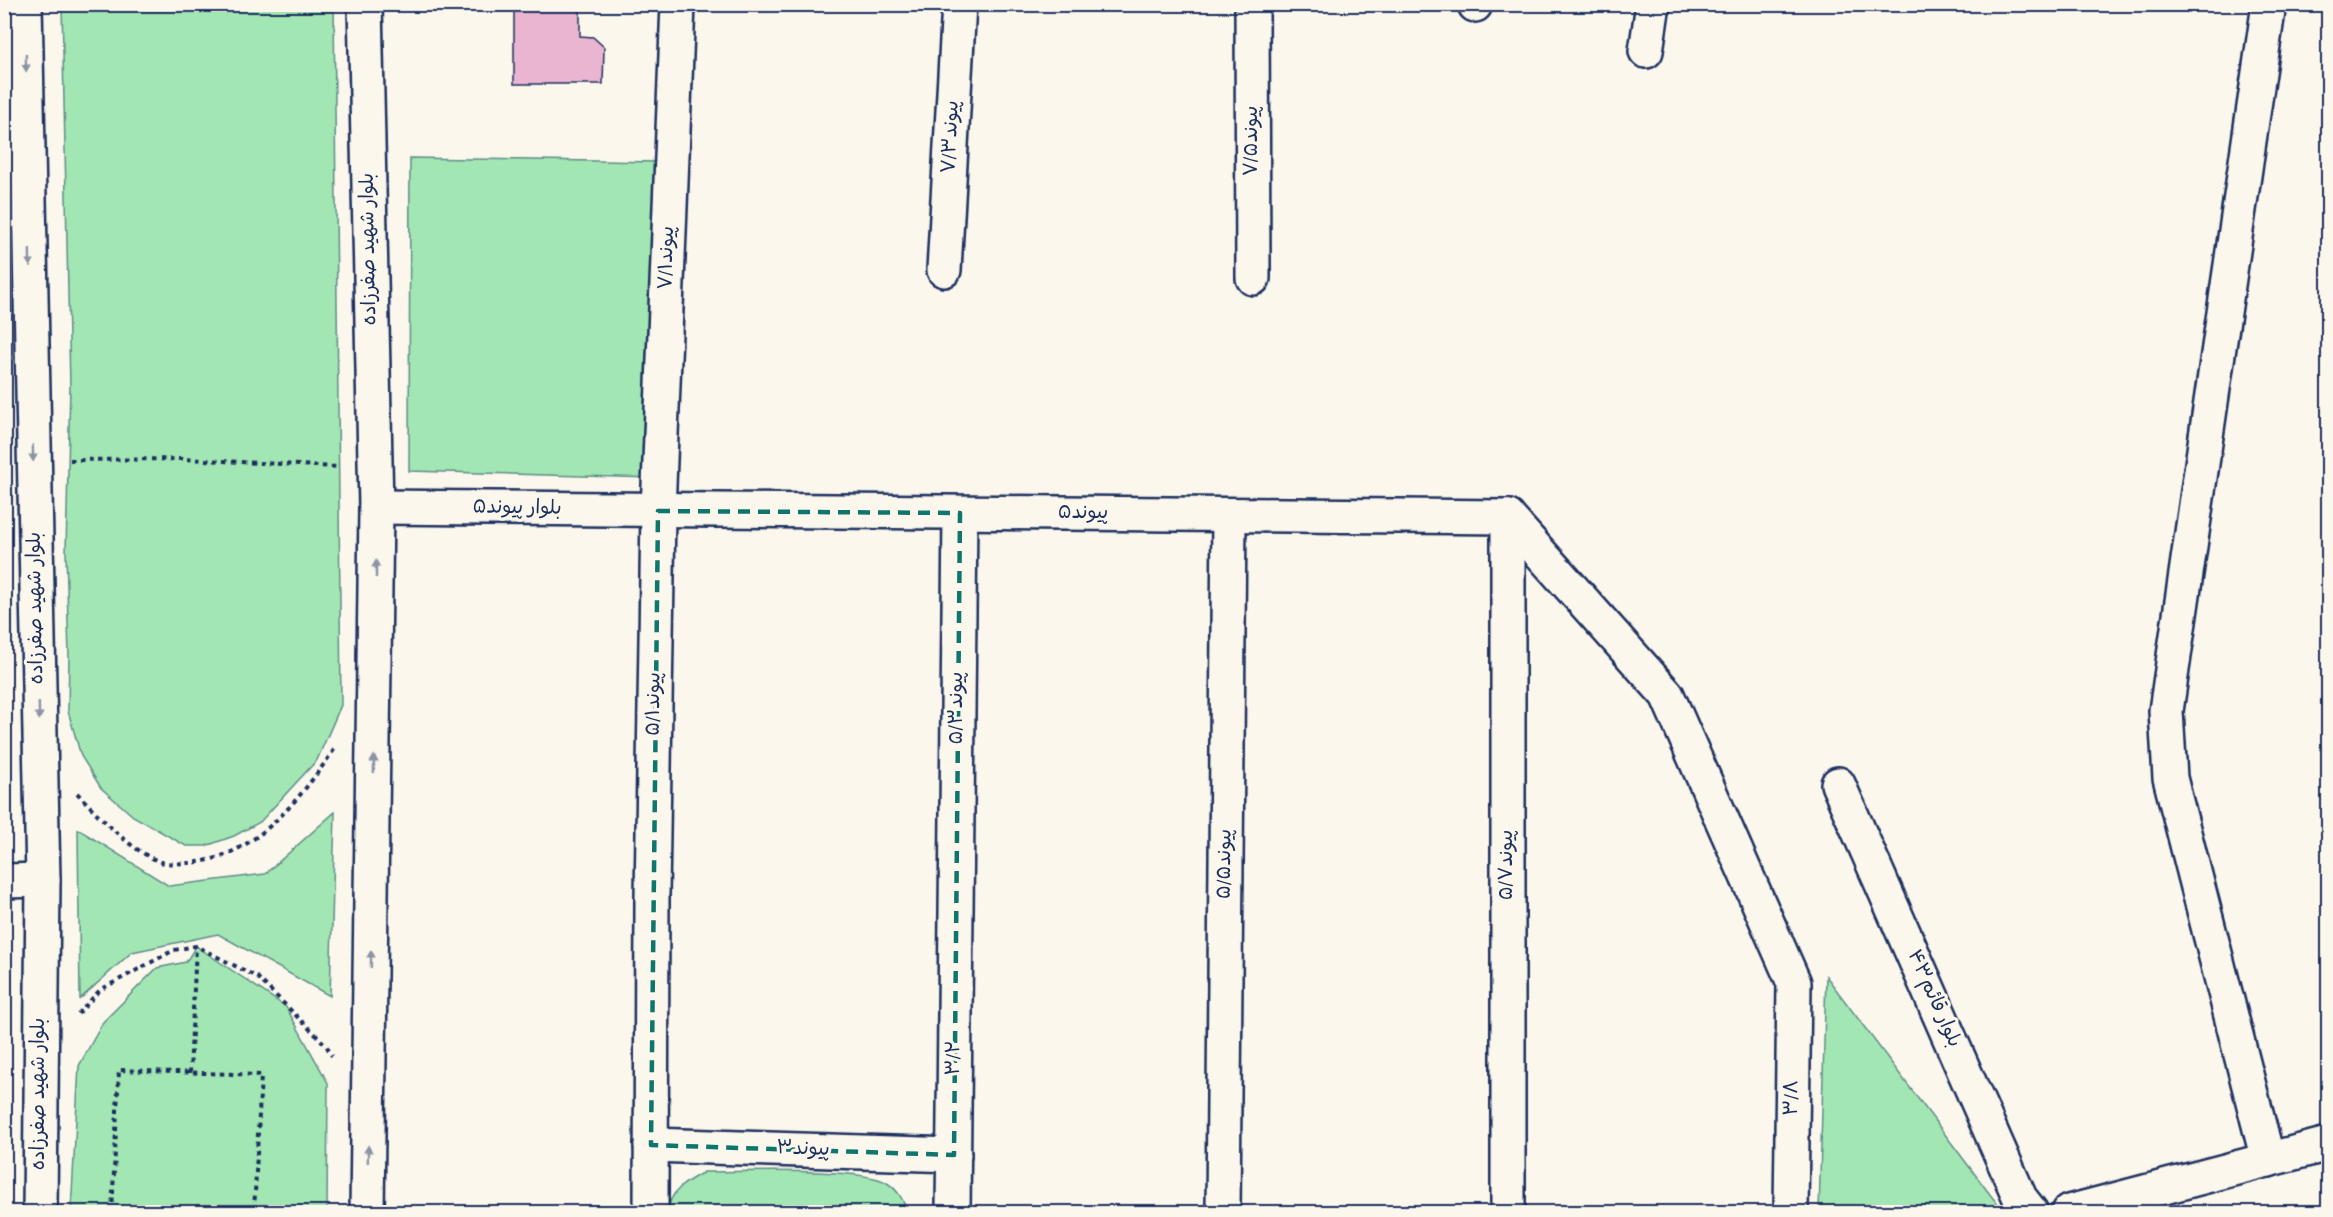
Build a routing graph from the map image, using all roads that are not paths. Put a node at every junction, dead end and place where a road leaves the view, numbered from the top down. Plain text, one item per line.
1 (25, 4) edge
2 (365, 4) edge
3 (678, 4) edge
4 (959, 4) edge
5 (1252, 4) edge
6 (1653, 4) edge
7 (2268, 4) edge
8 (1646, 51) dead end
9 (944, 270) dead end
10 (1254, 278) dead end
11 (376, 507) junction
12 (658, 510) junction
13 (960, 513) junction
14 (1229, 515) junction
15 (1508, 517) junction
16 (1838, 784) dead end
17 (43, 880) junction
18 (4, 881) edge
19 (957, 903) joint
20 (651, 1144) junction
21 (2328, 1144) edge
22 (954, 1155) junction
23 (2268, 1160) junction
24 (40, 1212) edge
25 (367, 1212) edge
26 (651, 1212) edge
27 (953, 1212) edge
28 (1223, 1212) edge
29 (1508, 1212) edge
30 (1791, 1212) edge
31 (2031, 1212) edge
32 (2069, 1212) edge

1 -> 17 street, بلوار شهید صفرزاده
2 - 11 street, بلوار شهید صفرزاده
3 - 12 street, پیوند۷/۱
4 - 9 street, پیوند۷/۳
5 - 10 street, پیوند۷/۵
6 - 8 street
7 - 23 street
11 - 12 street, بلوار پیوند۵
25 -> 11 street, بلوار شهید صفرزاده
12 - 13 street, پیوند۵
12 - 20 street, پیوند۵/۱
13 - 14 street, پیوند۵
13 - 19 street, پیوند۵/۳
14 - 15 street, پیوند۵
14 - 28 street, پیوند۵/۵
15 - 29 street, پیوند۵/۷
15 - 30 street, ۳/۸
16 - 31 street, بلوار قائم۴۳
17 - 18 street
17 - 24 street, بلوار شهید صفرزاده
19 - 22 street, ۳/۲
20 - 22 street, پیوند۳
20 - 26 street, پیوند۵/۱
21 - 23 street
22 - 27 street, ۳/۲
23 - 32 street

